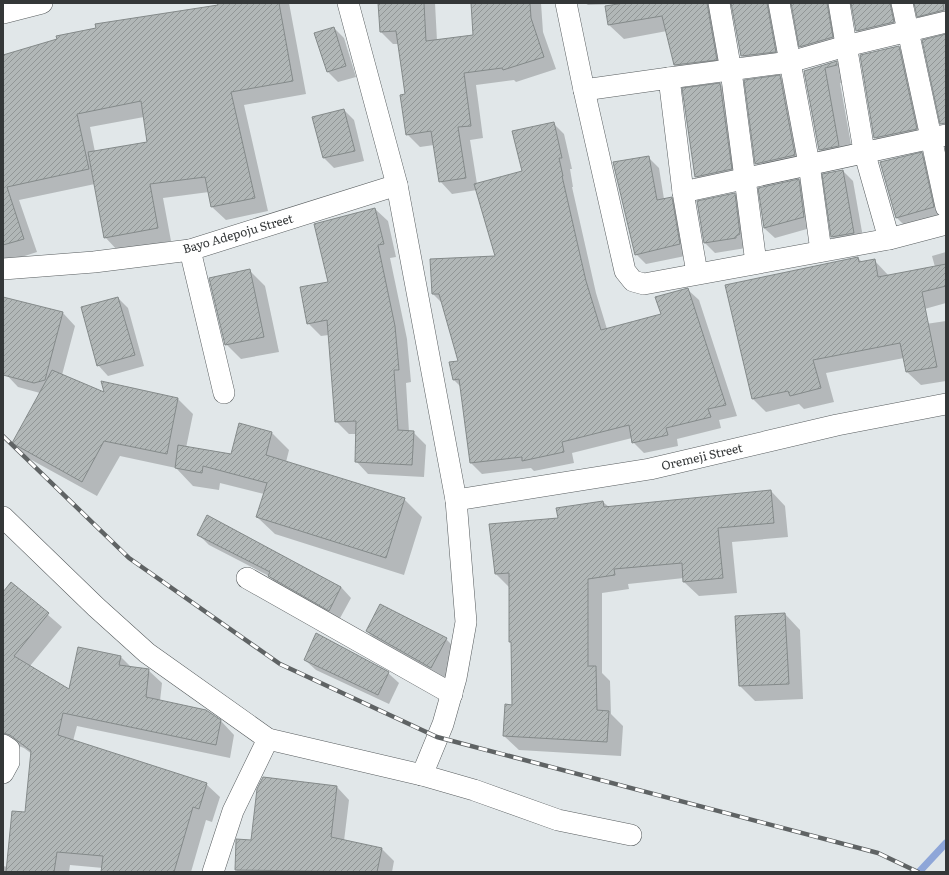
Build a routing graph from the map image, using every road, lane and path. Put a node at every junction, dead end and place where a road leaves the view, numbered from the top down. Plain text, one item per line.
1 (42, 3) edge
2 (348, 3) edge
3 (566, 3) edge
4 (720, 3) edge
5 (779, 3) edge
6 (839, 3) edge
7 (902, 3) edge
8 (3, 13) edge
9 (946, 22) edge
10 (908, 31) junction
11 (846, 46) junction
12 (790, 62) junction
13 (731, 71) junction
14 (669, 78) junction
15 (584, 90) junction
16 (938, 137) edge
17 (864, 152) junction
18 (809, 164) junction
19 (745, 178) junction
20 (397, 185) junction
21 (682, 192) junction
22 (946, 207) edge
23 (946, 224) edge
24 (889, 239) junction
25 (190, 250) junction
26 (821, 251) junction
27 (756, 263) junction
28 (3, 269) edge
29 (697, 273) junction
30 (224, 392) dead end
31 (946, 404) edge
32 (456, 500) junction
33 (3, 517) edge
34 (247, 578) dead end
35 (452, 694) junction
36 (268, 739) junction
37 (3, 745) edge
38 (3, 773) edge
39 (422, 775) junction
40 (631, 835) dead end
41 (213, 872) edge

1 - 8 street
2 - 20 street
3 - 15 street
4 - 13 street
5 - 12 street
6 - 11 street
7 - 10 street
9 - 10 street
10 - 11 street
10 - 16 street
11 - 12 street
11 - 17 street
12 - 13 street
12 - 18 street
13 - 14 street
13 - 19 street
14 - 15 street
14 - 21 street
15 - 29 street
16 - 17 street
16 - 22 street
17 - 18 street
17 - 24 street
18 - 19 street
18 - 26 street
19 - 21 street
19 - 27 street
20 - 25 street, Bayo Adepoju Street
20 - 32 street
21 - 29 street
23 - 24 street
24 - 26 street
25 - 28 street, Bayo Adepoju Street
25 - 30 street
26 - 27 street
27 - 29 street
31 - 32 street, Oremeji Street
32 - 35 street
33 - 36 street
34 - 35 street
35 - 39 street
36 - 39 street
36 - 41 street
37 - 38 street
39 - 40 street

